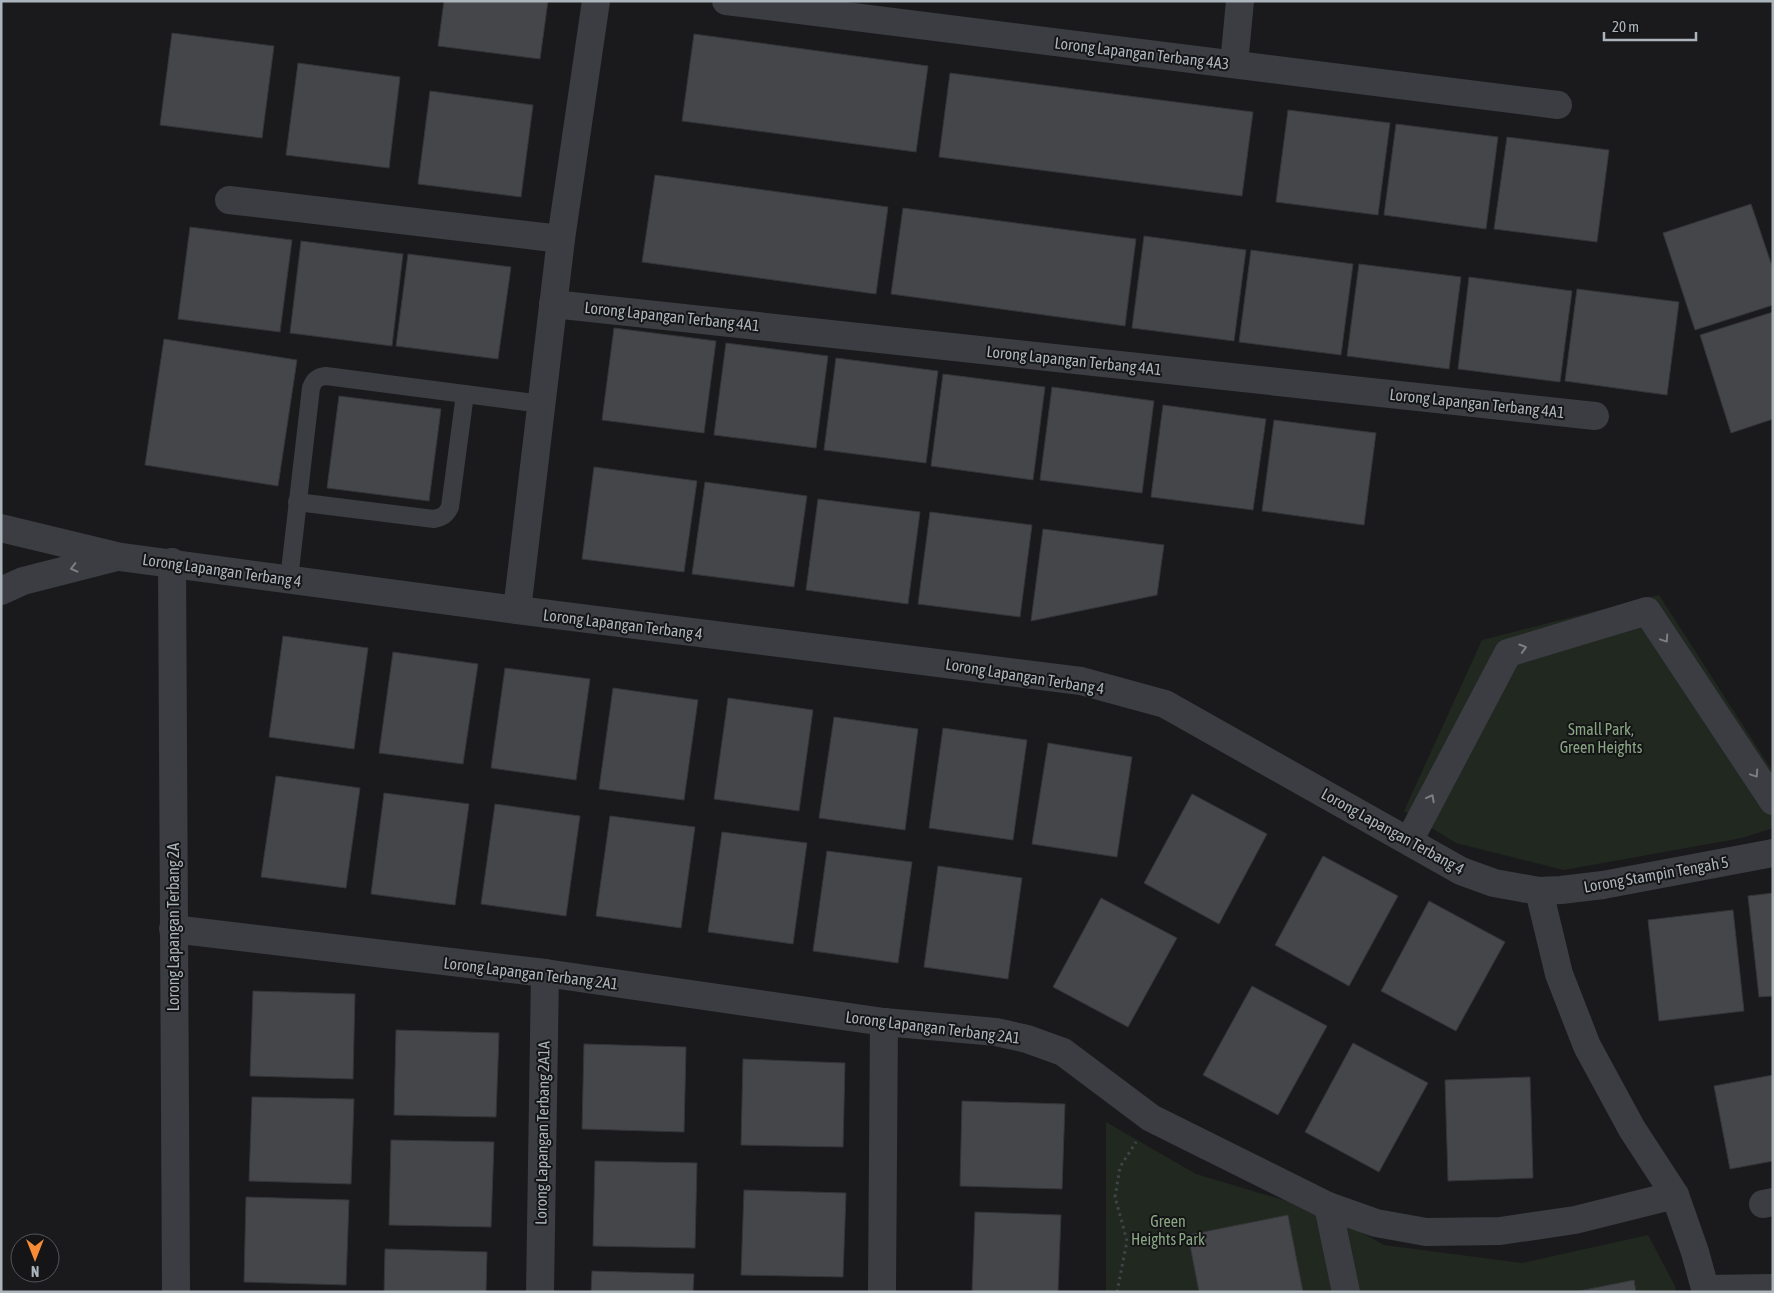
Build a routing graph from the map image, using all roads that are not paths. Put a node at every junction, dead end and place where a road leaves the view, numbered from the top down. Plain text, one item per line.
1 (596, 1) edge
2 (726, 1) edge
3 (1240, 1) edge
4 (1234, 64) junction
5 (1558, 105) dead end
6 (229, 200) dead end
7 (561, 239) junction
8 (554, 304) junction
9 (465, 394) junction
10 (542, 404) junction
11 (1595, 416) dead end
12 (297, 502) junction
13 (1, 528) edge
14 (121, 556) junction
15 (172, 562) junction
16 (288, 578) junction
17 (1, 591) edge
18 (517, 610) junction
19 (1773, 801) edge
20 (1409, 841) junction
21 (1773, 853) edge
22 (1538, 891) junction
23 (173, 929) junction
24 (545, 973) junction
25 (884, 1022) junction
26 (1675, 1195) junction
27 (1328, 1206) junction
28 (1773, 1288) edge
29 (1706, 1291) edge
30 (176, 1292) edge
31 (540, 1292) edge
32 (882, 1292) edge
33 (1346, 1292) edge

1 - 7 street
2 - 4 street, Lorong Lapangan Terbang 4A3
3 - 4 street
4 - 5 street, Lorong Lapangan Terbang 4A3
6 - 7 street
7 - 8 street
8 - 10 street
8 - 11 street, Lorong Lapangan Terbang 4A1
9 - 10 lane
9 - 12 lane
9 - 12 lane
10 - 18 street
12 - 16 lane
13 - 14 street
14 - 15 street, Lorong Lapangan Terbang 4
14 -> 17 street
15 - 16 street, Lorong Lapangan Terbang 4
15 - 23 street, Lorong Lapangan Terbang 2A
16 - 18 street, Lorong Lapangan Terbang 4
18 - 20 street, Lorong Lapangan Terbang 4
20 -> 19 street
20 - 22 street, Lorong Lapangan Terbang 4
21 - 22 street, Lorong Stampin Tengah 5
22 - 26 street
23 - 24 street, Lorong Lapangan Terbang 2A1
23 - 30 street, Lorong Lapangan Terbang 2A
24 - 25 street, Lorong Lapangan Terbang 2A1
24 - 31 street, Lorong Lapangan Terbang 2A1A
25 - 27 street, Lorong Lapangan Terbang 2A1
25 - 32 street
26 - 27 street, Lorong Lapangan Terbang 2A1
26 - 29 street
27 - 33 street
28 - 29 street

